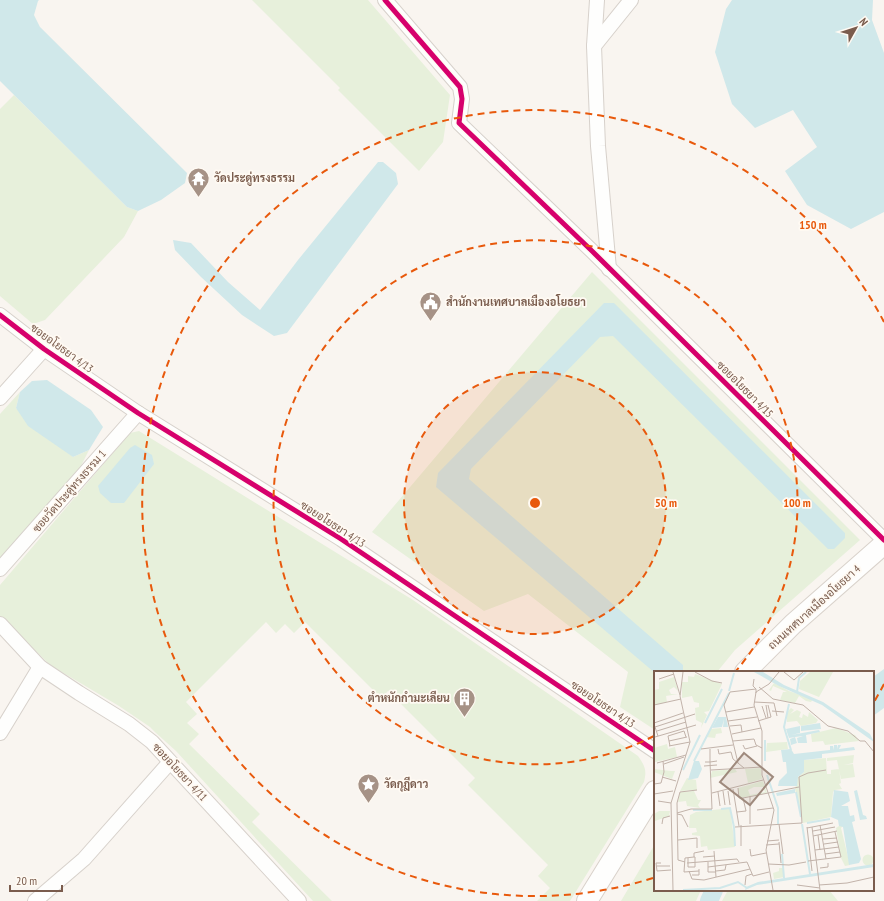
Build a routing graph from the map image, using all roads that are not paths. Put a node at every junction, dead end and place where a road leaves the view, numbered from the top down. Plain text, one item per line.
1 (385, 0) edge
2 (597, 0) edge
3 (631, 0) edge
4 (594, 46) junction
5 (609, 269) junction
6 (0, 315) edge
7 (44, 349) junction
8 (0, 398) edge
9 (138, 413) junction
10 (884, 540) edge
11 (884, 544) edge
12 (0, 569) edge
13 (0, 624) edge
14 (40, 667) junction
15 (746, 671) edge
16 (0, 733) edge
17 (654, 750) edge
18 (170, 762) junction
19 (654, 794) edge
20 (35, 901) edge
21 (299, 901) edge
22 (587, 901) edge

1 - 5 street, ซอยอโยธยา 4/15
2 - 4 street
3 - 4 street
4 - 5 street
5 - 10 street, ซอยอโยธยา 4/15
6 - 7 street, ซอยอโยธยา 4/13
7 - 8 street
7 - 9 street, ซอยอโยธยา 4/13
9 - 12 street, ซอยวัดประดู่ทรงธรรม 1
9 - 17 street, ซอยอโยธยา 4/13
11 - 15 street, ถนนเทศบาลเมืองอโยธยา 4
13 - 14 street
14 - 16 street
14 - 18 street, ซอยอโยธยา 4/11
18 - 20 street
18 - 21 street, ซอยอโยธยา 4/11
19 - 22 street

